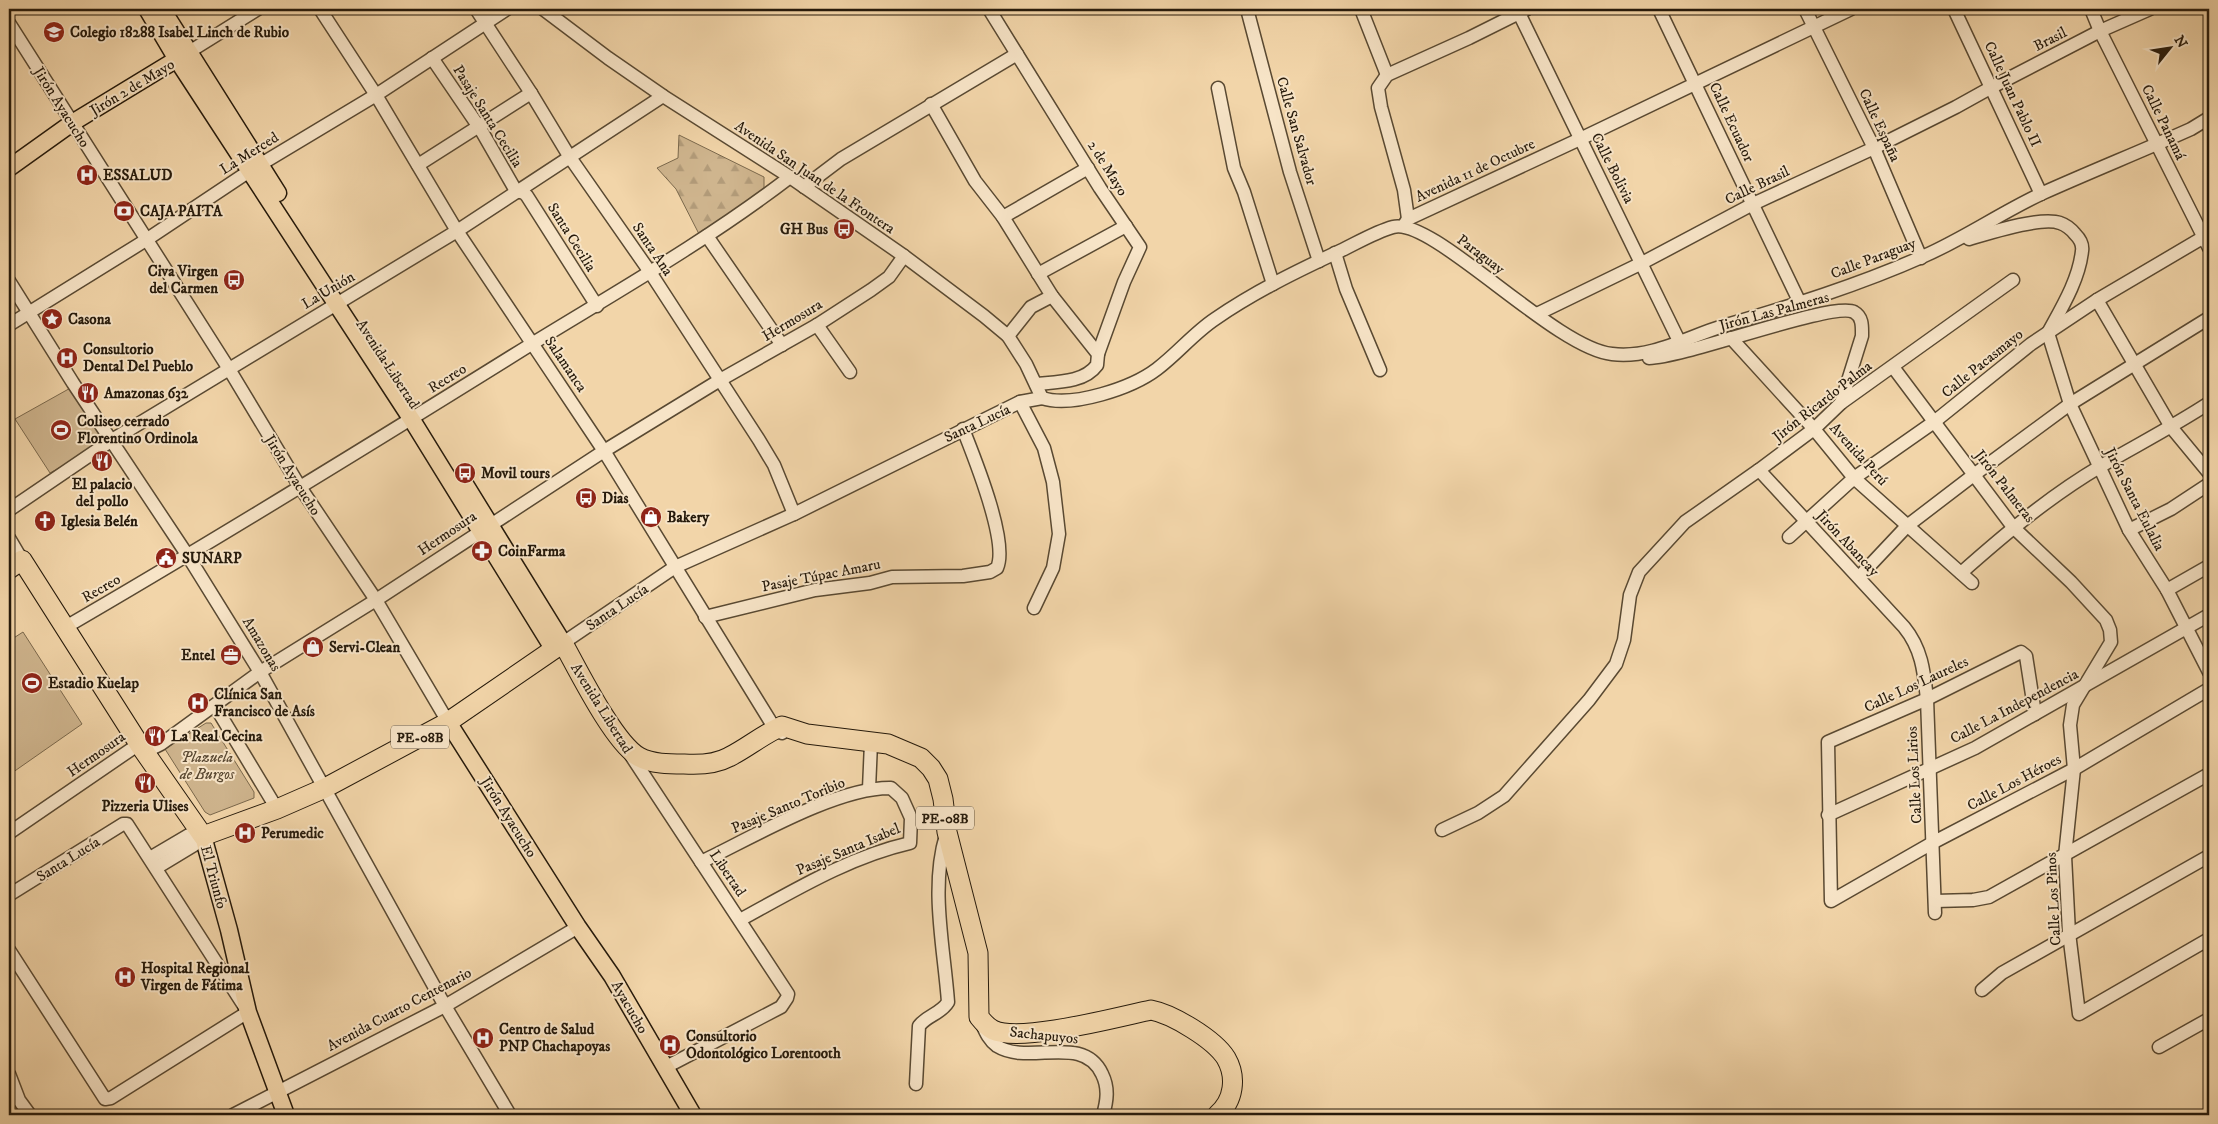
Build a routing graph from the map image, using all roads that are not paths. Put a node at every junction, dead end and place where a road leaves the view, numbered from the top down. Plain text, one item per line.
1 (147, 9) edge
2 (162, 9) edge
3 (258, 9) edge
4 (320, 9) edge
5 (476, 9) edge
6 (507, 9) edge
7 (543, 9) edge
8 (989, 9) edge
9 (1247, 9) edge
10 (1361, 9) edge
11 (1659, 9) edge
12 (1805, 9) edge
13 (1851, 9) edge
14 (1954, 9) edge
15 (2091, 9) edge
16 (2150, 9) edge
17 (1521, 10) edge
18 (242, 13) edge
19 (9, 22) edge
20 (485, 24) junction
21 (1814, 27) junction
22 (2100, 31) junction
23 (1017, 54) junction
24 (183, 56) junction
25 (432, 58) junction
26 (1388, 74) junction
27 (1695, 82) junction
28 (1992, 87) junction
29 (1218, 88) dead end
30 (531, 93) junction
31 (376, 95) junction
32 (662, 96) junction
33 (931, 104) junction
34 (2209, 118) edge
35 (72, 124) junction
36 (477, 127) junction
37 (1580, 140) junction
38 (2158, 144) junction
39 (1874, 148) junction
40 (569, 156) junction
41 (418, 165) junction
42 (256, 167) junction
43 (9, 168) edge
44 (1088, 168) junction
45 (790, 177) junction
46 (804, 187) junction
47 (516, 191) junction
48 (2041, 194) junction
49 (1753, 204) junction
50 (1003, 217) junction
51 (1406, 222) junction
52 (1126, 226) junction
53 (457, 231) junction
54 (707, 236) junction
55 (146, 240) junction
56 (2207, 240) edge
57 (1946, 246) junction
58 (1335, 253) junction
59 (904, 256) junction
60 (1921, 258) junction
61 (1319, 261) junction
62 (1642, 263) junction
63 (650, 272) junction
64 (1038, 274) junction
65 (2013, 280) dead end
66 (9, 281) edge
67 (1273, 284) junction
68 (1052, 296) junction
69 (2098, 300) junction
70 (340, 301) junction
71 (1800, 303) junction
72 (597, 306) junction
73 (28, 313) junction
74 (1537, 314) junction
75 (2209, 318) edge
76 (9, 325) edge
77 (816, 325) junction
78 (2048, 333) junction
79 (1008, 336) junction
80 (1731, 338) junction
81 (1680, 342) junction
82 (532, 344) junction
83 (782, 345) junction
84 (1098, 354) junction
85 (1607, 354) junction
86 (2135, 365) junction
87 (1893, 367) junction
88 (229, 369) junction
89 (1380, 370) dead end
90 (850, 372) dead end
91 (720, 380) junction
92 (1036, 384) junction
93 (1042, 398) junction
94 (1020, 402) junction
95 (2209, 403) edge
96 (1842, 404) junction
97 (2070, 404) junction
98 (416, 417) junction
99 (1934, 422) junction
100 (2171, 427) junction
101 (963, 428) junction
102 (1814, 429) junction
103 (112, 440) junction
104 (604, 451) junction
105 (2099, 467) junction
106 (1759, 470) junction
107 (2209, 473) edge
108 (1975, 474) junction
109 (1854, 478) junction
110 (2209, 484) edge
111 (300, 488) junction
112 (9, 510) edge
113 (794, 514) junction
114 (1807, 522) junction
115 (1907, 526) junction
116 (2013, 527) junction
117 (485, 528) junction
118 (2129, 530) junction
119 (1789, 537) dead end
120 (9, 538) edge
121 (188, 556) junction
122 (15, 565) edge
123 (2209, 566) edge
124 (675, 567) junction
125 (1961, 572) junction
126 (1858, 577) junction
127 (1972, 583) dead end
128 (2167, 590) junction
129 (376, 600) junction
130 (1034, 608) dead end
131 (2209, 615) edge
132 (705, 617) junction
133 (2184, 627) junction
134 (64, 628) junction
135 (1912, 638) joint
136 (2111, 642) joint
137 (558, 646) junction
138 (260, 672) junction
139 (2209, 672) edge
140 (2085, 686) junction
141 (2209, 689) edge
142 (1927, 699) junction
143 (215, 706) junction
144 (2036, 714) junction
145 (448, 722) junction
146 (784, 731) junction
147 (872, 743) junction
148 (139, 744) junction
149 (626, 747) junction
150 (639, 767) junction
151 (1930, 768) junction
152 (2074, 768) junction
153 (2209, 774) edge
154 (325, 788) junction
155 (869, 789) junction
156 (277, 809) junction
157 (1828, 815) junction
158 (1442, 830) dead end
159 (947, 832) junction
160 (9, 833) edge
161 (910, 834) joint
162 (203, 836) junction
163 (1934, 842) junction
164 (2064, 856) junction
165 (2209, 856) edge
166 (701, 862) junction
167 (153, 863) junction
168 (9, 896) edge
169 (740, 920) junction
170 (578, 926) junction
171 (2069, 933) junction
172 (2209, 938) edge
173 (9, 950) edge
174 (1982, 990) dead end
175 (445, 1006) junction
176 (248, 1012) junction
177 (979, 1016) junction
178 (2209, 1019) edge
179 (2159, 1047) dead end
180 (666, 1067) junction
181 (9, 1074) edge
182 (916, 1084) dead end
183 (276, 1092) junction
184 (30, 1115) edge
185 (233, 1115) edge
186 (286, 1115) edge
187 (510, 1115) edge
188 (693, 1115) edge
189 (1103, 1115) edge
190 (1217, 1115) edge

1 - 24 main road, Avenida Libertad
2 - 24 main road, Avenida Libertad
3 - 18 street, Jirón 2 de Mayo
4 - 31 street, Salamanca
5 - 20 street, Santa Ana
6 - 20 street, La Merced
7 - 32 street, Avenida San Juan de la Frontera
8 - 23 street, 2 de Mayo
9 - 61 street, Calle San Salvador
10 - 26 street
11 - 27 street, Calle Ecuador
12 - 21 street, Calle España
13 - 21 street, Avenida 11 de Octubre
14 - 28 street, Calle Juan Pablo II
15 - 22 street, Calle Panamá
16 - 22 street, Brasil
17 - 26 street
17 - 37 street, Calle Bolivia
18 - 24 street, Jirón 2 de Mayo
19 - 35 street, Jirón Ayacucho
20 - 25 street, La Merced
20 - 30 street, Santa Ana
21 - 27 street, Avenida 11 de Octubre
21 - 39 street, Calle España
22 - 28 street, Brasil
22 - 38 street, Calle Panamá
23 - 33 street
23 - 44 street, 2 de Mayo
24 - 35 main road, Jirón 2 de Mayo
24 - 42 main road, Avenida Libertad
25 - 31 street, La Merced
25 - 36 street, Pasaje Santa Cecilia
26 - 51 street
27 - 37 street, Avenida 11 de Octubre
27 - 49 street, Calle Ecuador
28 - 39 street, Calle Brasil
28 - 48 street, Calle Juan Pablo II
29 - 67 street
30 - 36 street
30 - 40 street, Santa Ana
31 - 41 street, Salamanca
31 - 42 street, La Merced
32 - 40 street, La Unión
32 - 45 street, Avenida San Juan de la Frontera
33 - 46 street
33 - 50 street
34 - 38 street, Calle Paraguay
35 - 43 main road, Jirón 2 de Mayo
35 - 55 street, Jirón Ayacucho
36 - 41 street
36 - 47 street, Pasaje Santa Cecilia
37 - 51 street, Avenida 11 de Octubre
37 - 62 street, Calle Bolivia
38 - 48 street, Calle Paraguay
38 - 56 street, Calle Panamá
39 - 49 street, Calle Brasil
39 - 60 street, Calle España
40 - 47 street, La Unión
40 - 63 street, Santa Ana
41 - 53 street, Salamanca
42 - 55 street, La Merced
42 - 70 main road, Avenida Libertad
44 - 50 street
44 - 52 street, 2 de Mayo
45 - 46 street, Avenida San Juan de la Frontera
45 - 54 street, Recreo
46 - 59 street, Avenida San Juan de la Frontera
47 - 53 street, La Unión
47 - 72 street, Santa Cecilia
48 - 57 street, Calle Paraguay
49 - 62 street, Calle Brasil
49 - 71 street, Calle Ecuador
50 - 64 street
51 - 58 street, Avenida 11 de Octubre
51 - 74 street, Paraguay
52 - 64 street
52 - 84 street, 2 de Mayo
53 - 70 street, La Unión
53 - 82 street, Salamanca
54 - 63 street, Recreo
54 - 83 street
55 - 73 street, La Merced
55 - 88 street, Jirón Ayacucho
56 - 69 street, Calle Pacasmayo
57 - 60 street, Calle Paraguay
57 - 78 street
58 - 61 street, Avenida 11 de Octubre
58 - 89 street
59 - 77 street, Hermosura
59 - 79 street, Avenida San Juan de la Frontera
60 - 71 street, Calle Paraguay
61 - 67 street, Avenida 11 de Octubre
62 - 74 street, Calle Brasil
62 - 81 street, Calle Bolivia
63 - 72 street, Recreo
63 - 91 street, Santa Ana
64 - 68 street
65 - 87 street, Jirón Ricardo Palma
66 - 73 street, Amazonas
67 - 93 street, Avenida 11 de Octubre
68 - 79 street
68 - 84 street
69 - 78 street, Calle Pacasmayo
69 - 86 street
70 - 88 street, La Unión
70 - 98 main road, Avenida Libertad
71 - 81 street, Calle Paraguay
72 - 82 street, Recreo
73 - 76 street, La Merced
73 - 103 street, Amazonas
74 - 85 street, Calle Paraguay
75 - 86 street
77 - 83 street, Hermosura
77 - 90 street
78 - 97 street, Jirón Santa Eulalia
78 - 99 street, Calle Pacasmayo
79 - 92 street, Avenida San Juan de la Frontera
80 - 85 street, Jirón Las Palmeras
80 - 96 street, Jirón Las Palmeras
80 - 102 street, Avenida Perú
81 - 85 street, Calle Paraguay
82 - 98 street, Recreo
82 - 104 street, Salamanca
83 - 91 street, Hermosura
84 - 92 street
86 - 97 street
86 - 100 street
87 - 96 street, Jirón Ricardo Palma
87 - 99 street, Jirón Palmeras
88 - 103 street, La Unión
88 - 111 street, Jirón Ayacucho
91 - 104 street, Hermosura
91 - 113 street, Santa Ana
92 - 93 street, Avenida San Juan de la Frontera
93 - 94 street, Santa Lucía
94 - 101 street, Santa Lucía
94 - 130 street
95 - 100 street
96 - 102 street, Jirón Ricardo Palma
97 - 105 street, Jirón Santa Eulalia
97 - 108 street
98 - 111 street, Recreo
98 - 117 main road, Avenida Libertad
99 - 108 street, Jirón Palmeras
99 - 109 street, Calle Pacasmayo
100 - 105 street
100 - 107 street
101 - 113 street, Santa Lucía
101 - 132 street, Pasaje Túpac Amaru
102 - 106 street, Jirón Ricardo Palma
102 - 109 street, Avenida Perú
103 - 112 street, La Unión
103 - 121 street, Amazonas
104 - 117 street, Hermosura
104 - 124 street, Salamanca
105 - 116 street
105 - 118 street, Jirón Santa Eulalia
106 - 114 street, Jirón Abancay
106 - 158 street, Jirón Ricardo Palma
108 - 115 street
108 - 116 street, Jirón Palmeras
109 - 114 street, Calle Pacasmayo
109 - 115 street, Avenida Perú
110 - 118 street
111 - 121 street, Recreo
111 - 129 street, Jirón Ayacucho
113 - 124 street, Santa Lucía
114 - 119 street, Calle Pacasmayo
114 - 126 street, Jirón Abancay
115 - 125 street, Avenida Perú
115 - 126 street
116 - 125 street
116 - 136 street, Jirón Palmeras
117 - 129 street, Hermosura
117 - 137 main road, Avenida Libertad
118 - 128 street, Jirón Santa Eulalia
120 - 122 street, El Triunfo
121 - 134 street, Recreo
121 - 138 street, Amazonas
122 - 134 highway, El Triunfo
123 - 128 street
124 - 132 street, Salamanca
124 - 137 street, Santa Lucía
125 - 127 street, Avenida Perú
126 - 135 street, Jirón Abancay
128 - 133 street, Jirón Santa Eulalia
129 - 138 street, Hermosura
129 - 145 street, Jirón Ayacucho
131 - 133 street, Calle La Independencia
132 - 146 street, Salamanca
133 - 139 street, Jirón Santa Eulalia
133 - 140 street, Calle La Independencia
134 - 148 highway, El Triunfo
135 - 142 street, Calle Los Lirios
136 - 140 street, Calle Los Pinos
137 - 145 highway, Santa Lucía / PE-08B
137 - 149 highway, Avenida Libertad
137 - 150 highway, Avenida Libertad
138 - 143 street, Hermosura
138 - 154 street, Amazonas
140 - 144 street, Calle La Independencia
140 - 152 street, Calle Los Pinos
141 - 152 street, Calle Los Héroes
142 - 144 street, Calle Los Laureles
142 - 151 street, Calle Los Lirios
142 - 157 street, Calle Los Laureles
143 - 148 street, Hermosura
143 - 156 street
144 - 151 street, Calle La Independencia
145 - 154 highway, Santa Lucía / PE-08B
145 - 170 main road, Jirón Ayacucho
146 - 147 highway, PE-08B
146 - 149 highway
146 - 150 highway
147 - 155 street
147 - 159 highway, PE-08B
148 - 160 street, Hermosura
148 - 162 highway, El Triunfo
149 - 150 street, Avenida Libertad
150 - 166 street, Libertad
151 - 157 street, Calle La Independencia
151 - 163 street, Calle Los Lirios
152 - 163 street, Calle Los Héroes
152 - 164 street, Calle Los Pinos
153 - 164 street
154 - 156 highway, Santa Lucía / PE-08B
154 - 175 street, Amazonas
155 - 161 street, Pasaje Santo Toribio
155 - 166 street, Pasaje Santo Toribio
156 - 162 highway, Santa Lucía / PE-08B
157 - 163 street, Calle Los Héroes
159 - 177 highway, PE-08B
159 - 182 street
161 - 169 street, Pasaje Santa Isabel
162 - 167 street, Santa Lucía
162 - 176 main road, El Triunfo
163 - 164 street, Calle Los Lirios
164 - 171 street, Calle Los Pinos
165 - 171 street
166 - 169 street, Libertad
167 - 168 street, Santa Lucía
167 - 176 street
169 - 180 street, Libertad
170 - 175 street, Avenida Cuarto Centenario
170 - 180 main road, Ayacucho
171 - 172 street, Calle Los Pinos
171 - 174 street
173 - 176 street
175 - 183 street, Avenida Cuarto Centenario
175 - 187 street, Amazonas
176 - 183 main road, El Triunfo
177 - 189 street, Sachapuyos
177 - 190 highway
178 - 179 street
180 - 188 main road, Ayacucho
181 - 184 street
183 - 185 street, Avenida Cuarto Centenario
183 - 186 main road, El Triunfo

